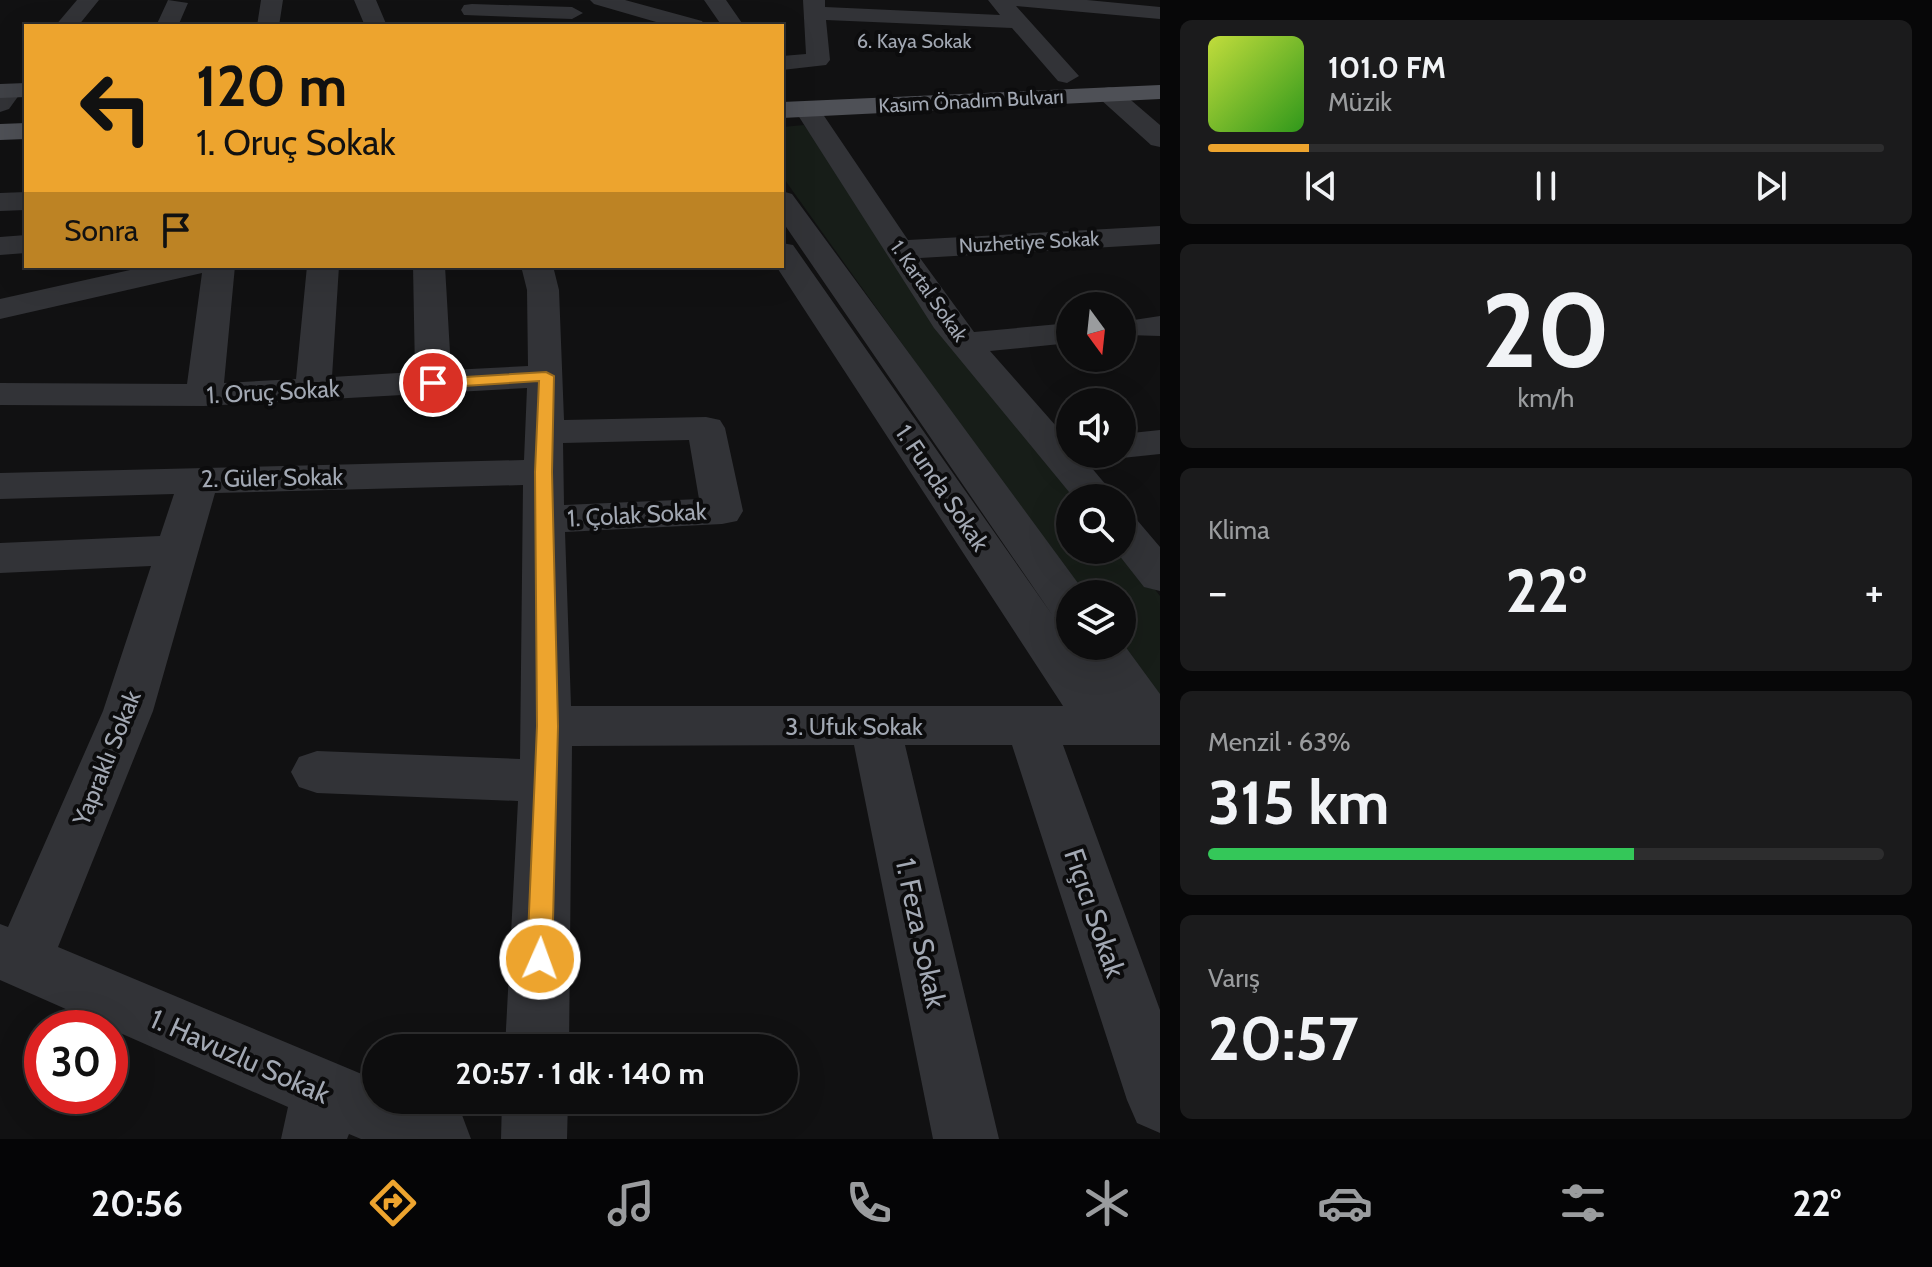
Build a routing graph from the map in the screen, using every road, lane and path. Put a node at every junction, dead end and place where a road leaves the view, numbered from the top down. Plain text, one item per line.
1 (88, 0) edge
2 (272, 0) edge
3 (365, 0) edge
4 (601, 0) edge
5 (715, 0) edge
6 (177, 3) dead end
7 (1096, 4) edge
8 (815, 6) edge
9 (994, 10) edge
10 (1017, 11) edge
11 (466, 12) edge
12 (572, 13) dead end
13 (1160, 13) edge
14 (68, 24) edge
15 (168, 24) edge
16 (268, 24) edge
17 (375, 24) edge
18 (687, 24) edge
19 (732, 24) edge
20 (816, 37) junction
21 (843, 40) dead end
22 (969, 42) dead end
23 (784, 63) edge
24 (1160, 72) edge
25 (1067, 76) junction
26 (1160, 92) edge
27 (1109, 94) junction
28 (793, 109) edge
29 (24, 131) edge
30 (0, 132) edge
31 (1160, 139) edge
32 (24, 152) edge
33 (0, 153) edge
34 (24, 201) edge
35 (0, 202) edge
36 (784, 203) edge
37 (1160, 235) edge
38 (24, 244) edge
39 (0, 246) edge
40 (899, 250) junction
41 (784, 255) edge
42 (174, 268) edge
43 (219, 268) edge
44 (323, 268) edge
45 (429, 268) edge
46 (538, 268) edge
47 (61, 281) edge
48 (1042, 300) dead end
49 (0, 309) edge
50 (1056, 316) edge
51 (1056, 334) edge
52 (965, 343) junction
53 (546, 376) junction
54 (433, 383) junction
55 (313, 390) junction
56 (0, 394) edge
57 (204, 395) junction
58 (1160, 442) edge
59 (1056, 443) edge
60 (1136, 445) edge
61 (544, 452) junction
62 (199, 480) junction
63 (0, 486) edge
64 (545, 519) junction
65 (1136, 547) edge
66 (177, 550) junction
67 (0, 558) edge
68 (1160, 576) edge
69 (1056, 586) edge
70 (1109, 660) edge
71 (1102, 725) junction
72 (1158, 725) edge
73 (547, 726) junction
74 (1031, 726) junction
75 (876, 728) junction
76 (317, 772) dead end
77 (546, 781) junction
78 (12, 956) edge
79 (537, 1034) edge
80 (1160, 1100) edge
81 (535, 1114) edge
82 (319, 1116) edge
83 (438, 1139) edge
84 (534, 1139) edge
85 (966, 1139) edge

1 - 14 street
2 - 16 street
3 - 17 street
4 - 18 street
5 - 19 street
6 - 15 street
7 - 10 street
7 - 13 street
8 - 9 street
8 - 20 street
9 - 10 street
9 - 22 street, 6. Kaya Sokak
10 - 25 street
11 - 12 street
20 - 21 street, 6. Kaya Sokak
20 - 23 street
24 - 25 main road, Kasım Önadım Bulvarı
25 - 28 main road, Kasım Önadım Bulvarı
26 - 27 main road, Kasım Önadım Bulvarı
27 - 28 main road, Kasım Önadım Bulvarı
27 - 31 street
28 - 40 street, 1. Kartal Sokak
29 - 30 main road
32 - 33 main road
34 - 35 street
36 - 69 street, 1. Funda Sokak
37 - 40 street, Nuzhetiye Sokak
38 - 39 street
40 - 52 street, 1. Kartal Sokak
41 - 71 street, 1. Funda Sokak
42 - 47 street
43 - 57 street
44 - 55 street
45 - 54 street
46 - 53 street
47 - 49 street
48 - 50 street
51 - 52 street
52 - 59 street, 1. Kartal Sokak
53 - 54 street, 1. Oruç Sokak
53 - 61 street
54 - 55 street, 1. Oruç Sokak
55 - 57 street, 1. Oruç Sokak
56 - 57 street, 1. Oruç Sokak
58 - 60 street
61 - 62 street, 2. Güler Sokak
61 - 64 street
61 - 64 street, 1. Çolak Sokak
62 - 63 street, 2. Güler Sokak
62 - 66 street, Yapraklı Sokak
64 - 73 street
65 - 68 street
66 - 67 street
66 - 78 street, Yapraklı Sokak
70 - 72 street
71 - 72 street, 3. Ufuk Sokak
71 - 74 street, 3. Ufuk Sokak
73 - 75 street, 3. Ufuk Sokak
73 - 77 street
74 - 75 street, 3. Ufuk Sokak
74 - 80 street, Fıçıcı Sokak
75 - 85 street, 1. Feza Sokak
76 - 77 street
77 - 79 street
78 - 82 street, 1. Havuzlu Sokak
81 - 84 street
82 - 83 street, 1. Havuzlu Sokak

